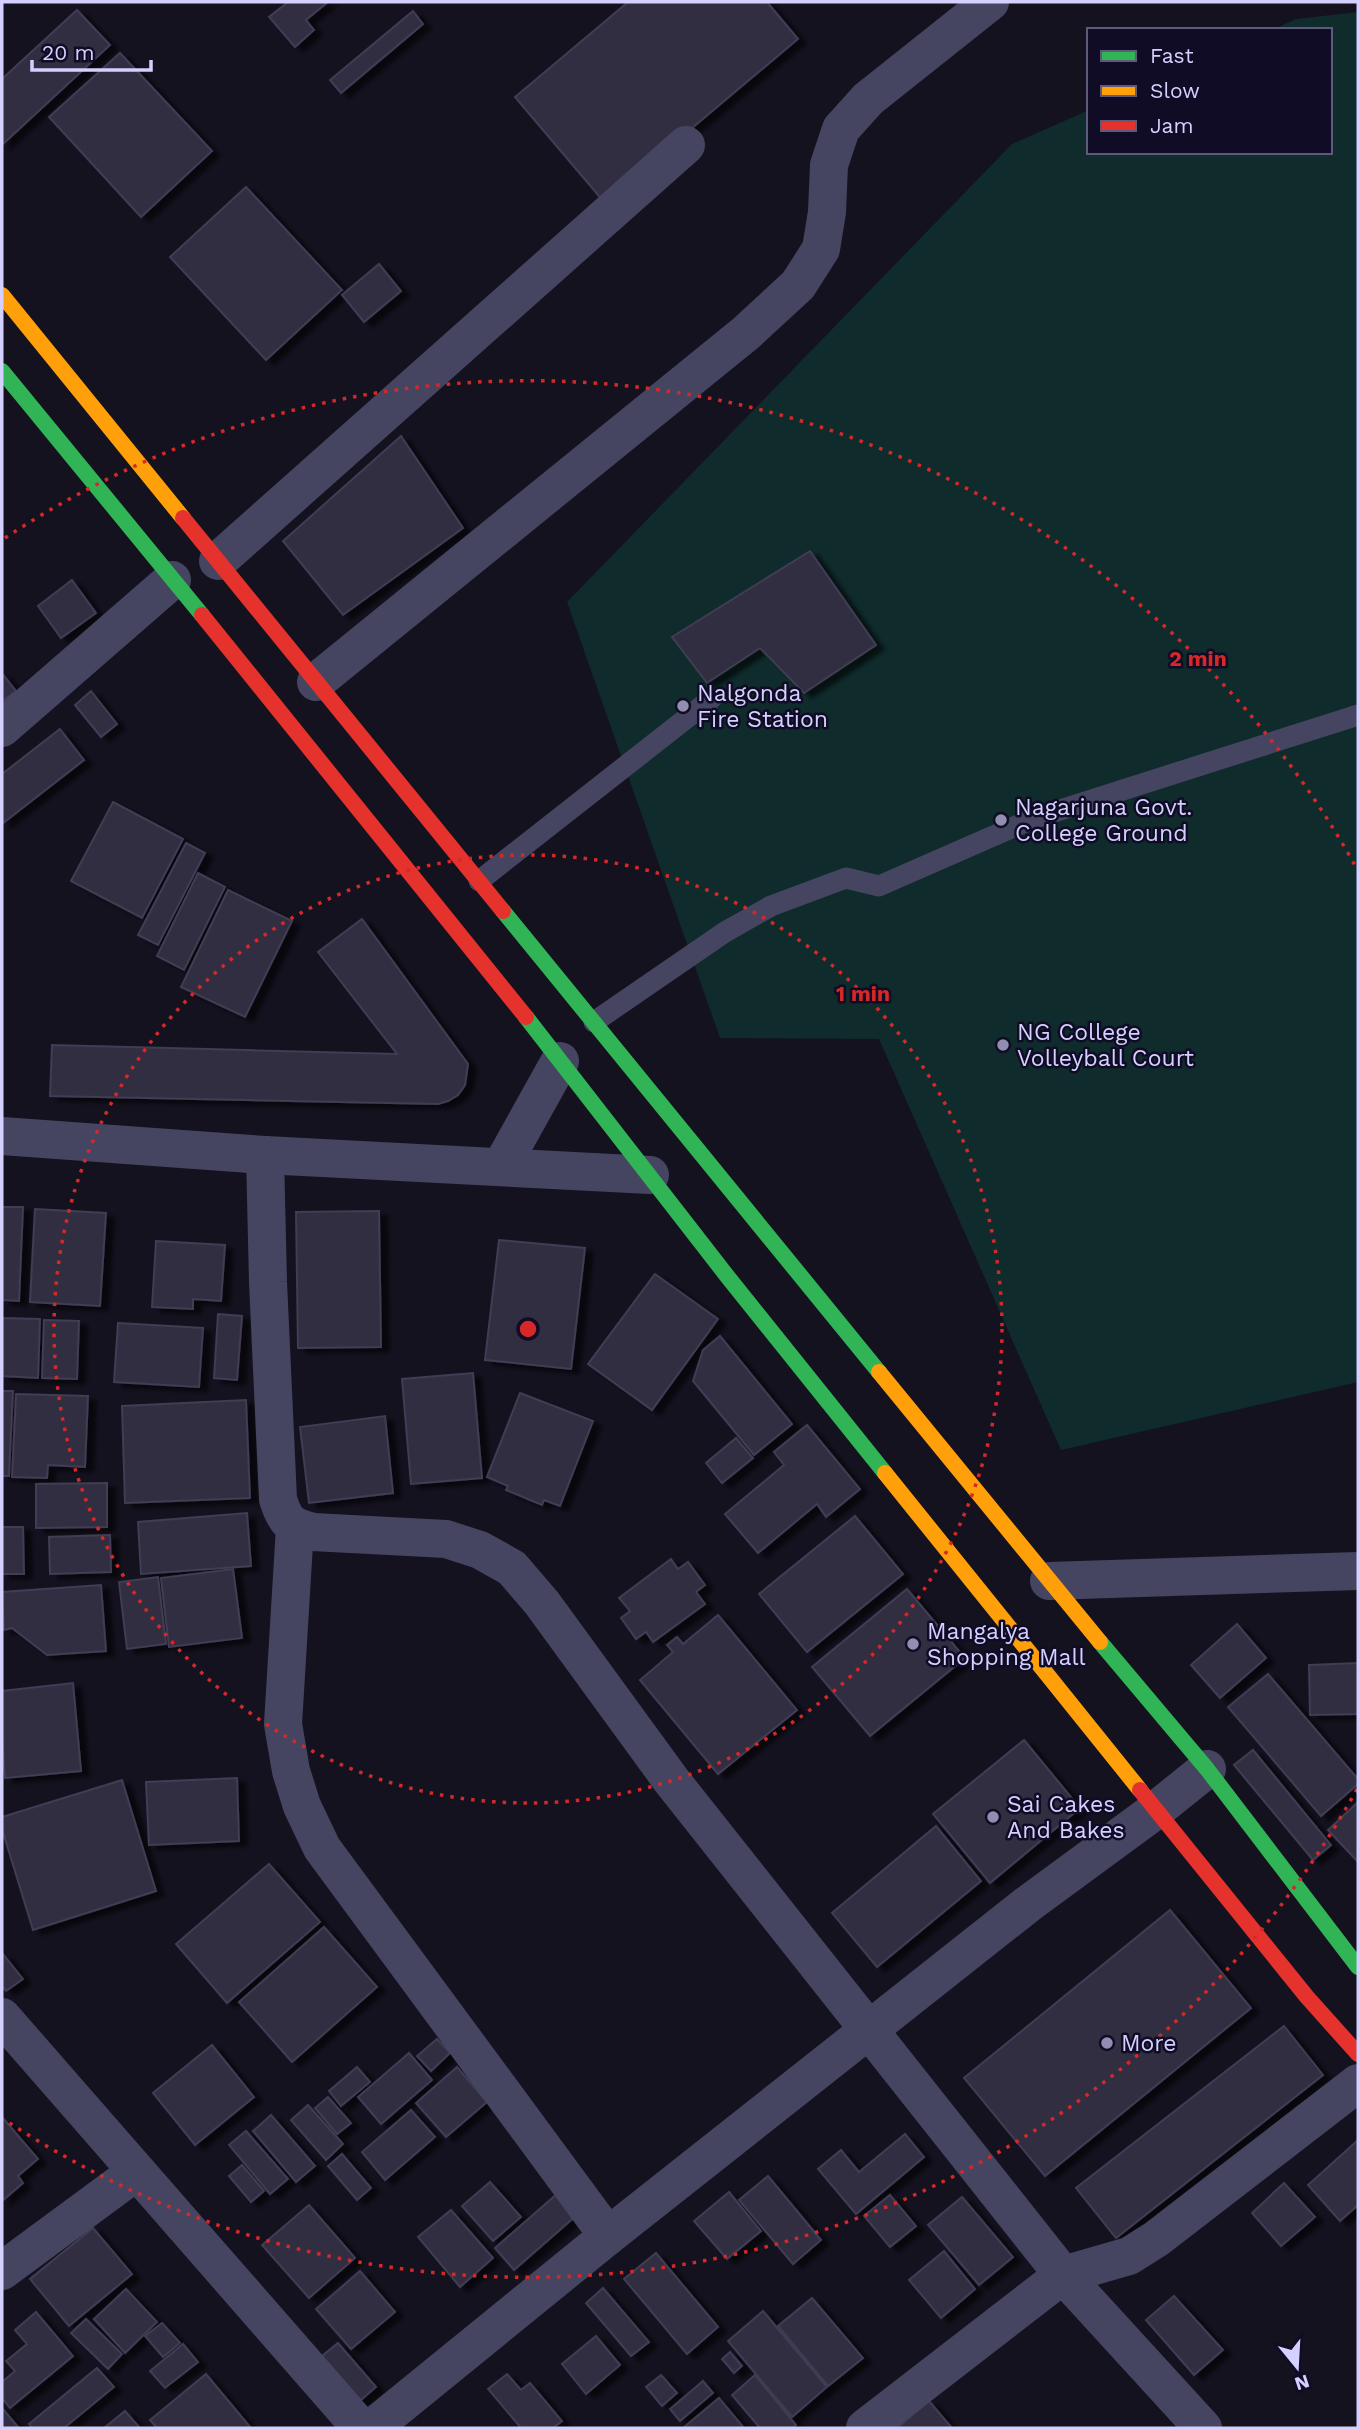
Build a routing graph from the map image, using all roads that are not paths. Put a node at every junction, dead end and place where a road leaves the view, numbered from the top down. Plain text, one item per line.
1 (990, 2) edge
2 (686, 145) dead end
3 (2, 295) edge
4 (2, 371) edge
5 (218, 561) junction
6 (172, 580) junction
7 (316, 682) junction
8 (711, 699) dead end
9 (1358, 715) edge
10 (2, 728) edge
11 (479, 881) junction
12 (594, 1022) junction
13 (560, 1061) junction
14 (2, 1136) edge
15 (265, 1155) junction
16 (500, 1167) junction
17 (650, 1175) junction
18 (295, 1527) junction
19 (1358, 1571) edge
20 (1049, 1581) junction
21 (1208, 1769) junction
22 (1156, 1810) junction
23 (1358, 1966) edge
24 (2, 2017) edge
25 (869, 2030) junction
26 (1358, 2054) edge
27 (1358, 2083) edge
28 (136, 2172) junction
29 (608, 2236) junction
30 (2, 2270) edge
31 (1063, 2275) junction
32 (361, 2428) edge
33 (372, 2428) edge
34 (865, 2428) edge
35 (1203, 2428) edge

1 - 7 street
2 - 5 street
3 - 5 main road
4 - 6 main road
5 - 7 main road
6 - 10 street
6 - 13 main road
7 - 11 main road
8 - 11 lane
9 - 12 lane
11 - 12 main road
12 - 20 main road
13 - 16 street
13 - 17 main road
14 - 15 street
15 - 16 street
15 - 18 street
16 - 17 street
17 - 22 main road
18 - 25 street
18 - 29 street
19 - 20 street
20 - 21 main road
21 - 22 street
21 - 23 main road
22 - 25 street
22 - 26 main road
24 - 28 street
25 - 29 street
25 - 31 street
27 - 31 street
28 - 30 street
28 - 32 street
29 - 33 street
31 - 34 street
31 - 35 street

